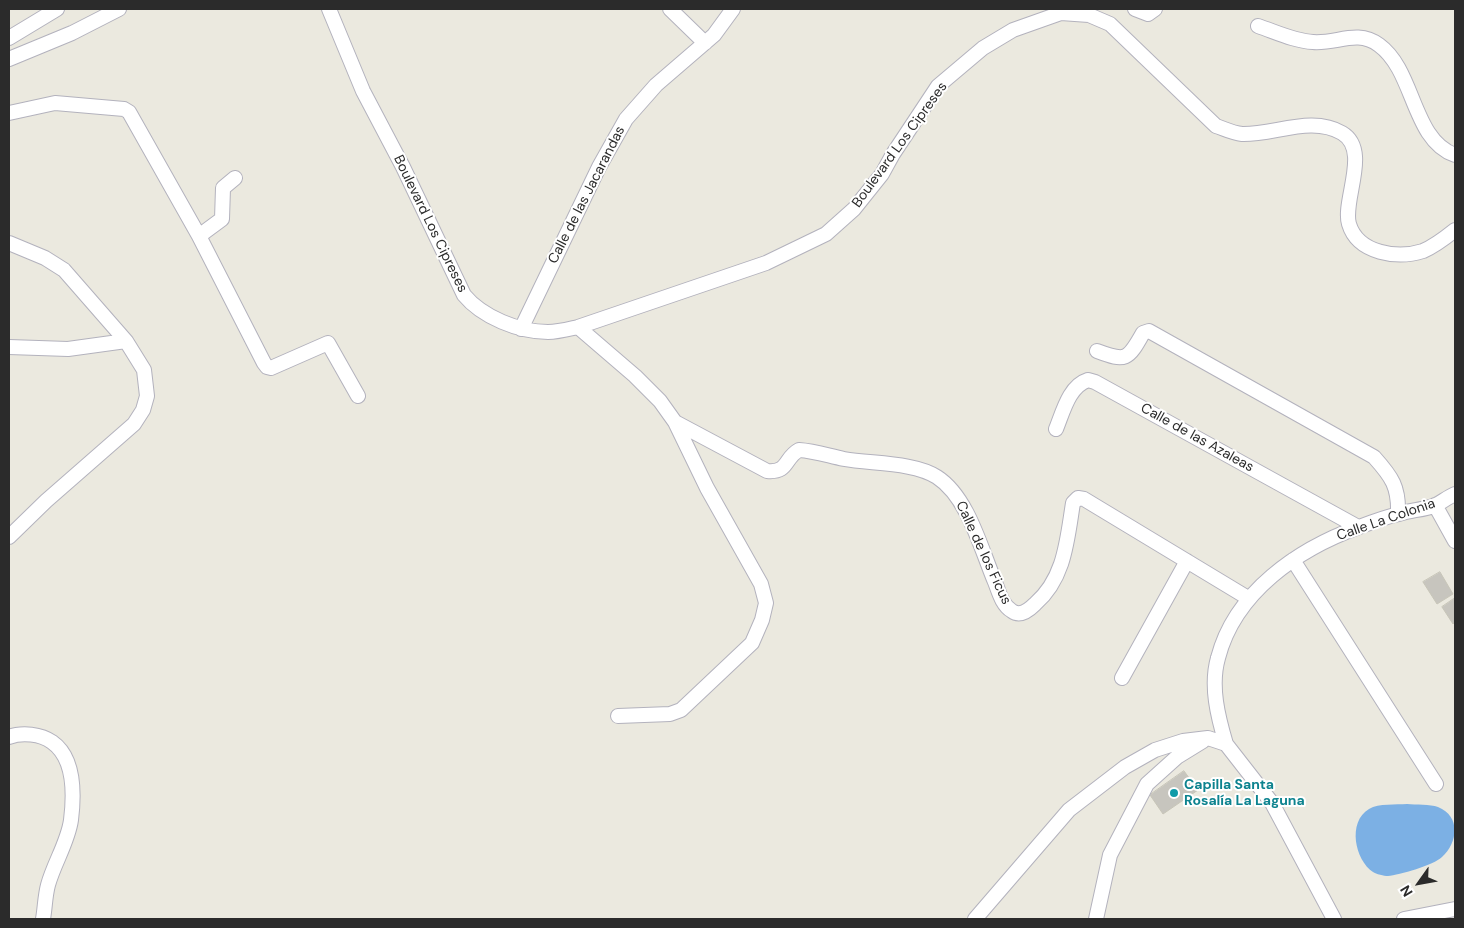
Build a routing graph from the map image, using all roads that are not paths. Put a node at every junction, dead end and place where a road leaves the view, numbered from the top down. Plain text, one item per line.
1 (57, 9) edge
2 (119, 9) edge
3 (329, 9) edge
4 (670, 9) edge
5 (733, 9) edge
6 (1135, 9) edge
7 (1155, 9) edge
8 (1103, 14) edge
9 (1258, 26) dead end
10 (9, 38) edge
11 (704, 43) junction
12 (9, 58) edge
13 (9, 113) edge
14 (1455, 155) edge
15 (235, 178) dead end
16 (1455, 230) edge
17 (199, 236) junction
18 (9, 243) edge
19 (578, 327) junction
20 (521, 329) junction
21 (126, 341) junction
22 (9, 347) edge
23 (1097, 351) dead end
24 (358, 396) dead end
25 (675, 422) junction
26 (1056, 429) dead end
27 (1455, 494) edge
28 (1435, 505) junction
29 (1398, 514) junction
30 (1358, 527) junction
31 (9, 537) edge
32 (1455, 541) edge
33 (1293, 560) junction
34 (1187, 561) junction
35 (1248, 598) junction
36 (1122, 678) dead end
37 (618, 716) dead end
38 (11, 737) edge
39 (1208, 738) junction
40 (1226, 744) junction
41 (1436, 784) dead end
42 (1455, 908) edge
43 (43, 919) edge
44 (974, 919) edge
45 (1096, 919) edge
46 (1334, 919) edge
47 (1404, 919) edge

1 - 10 street
2 - 12 street
3 - 20 street, Boulevard Los Cipreses
4 - 11 street
5 - 11 street, Calle de las Jacarandas
6 - 7 street
8 - 16 street, Boulevard Los Cipreses
8 - 19 street, Boulevard Los Cipreses
9 - 14 street
11 - 20 street, Calle de las Jacarandas
13 - 17 street
15 - 17 street
17 - 24 street
18 - 21 street
19 - 20 street, Boulevard Los Cipreses
19 - 25 street
21 - 22 street
21 - 31 street
23 - 29 street
25 - 34 street, Calle de los Ficus
25 - 37 street
26 - 30 street, Calle de las Azaleas
27 - 28 street, Calle La Colonia
28 - 29 street, Calle La Colonia
28 - 32 street
29 - 30 street, Calle La Colonia
30 - 33 street, Calle La Colonia
33 - 35 street, Calle La Colonia
33 - 41 street
34 - 35 street, Calle de los Ficus
34 - 36 street
35 - 40 street, Calle La Colonia
38 - 43 street
39 - 40 street
39 - 44 street
39 - 45 street
40 - 46 street
42 - 47 street

